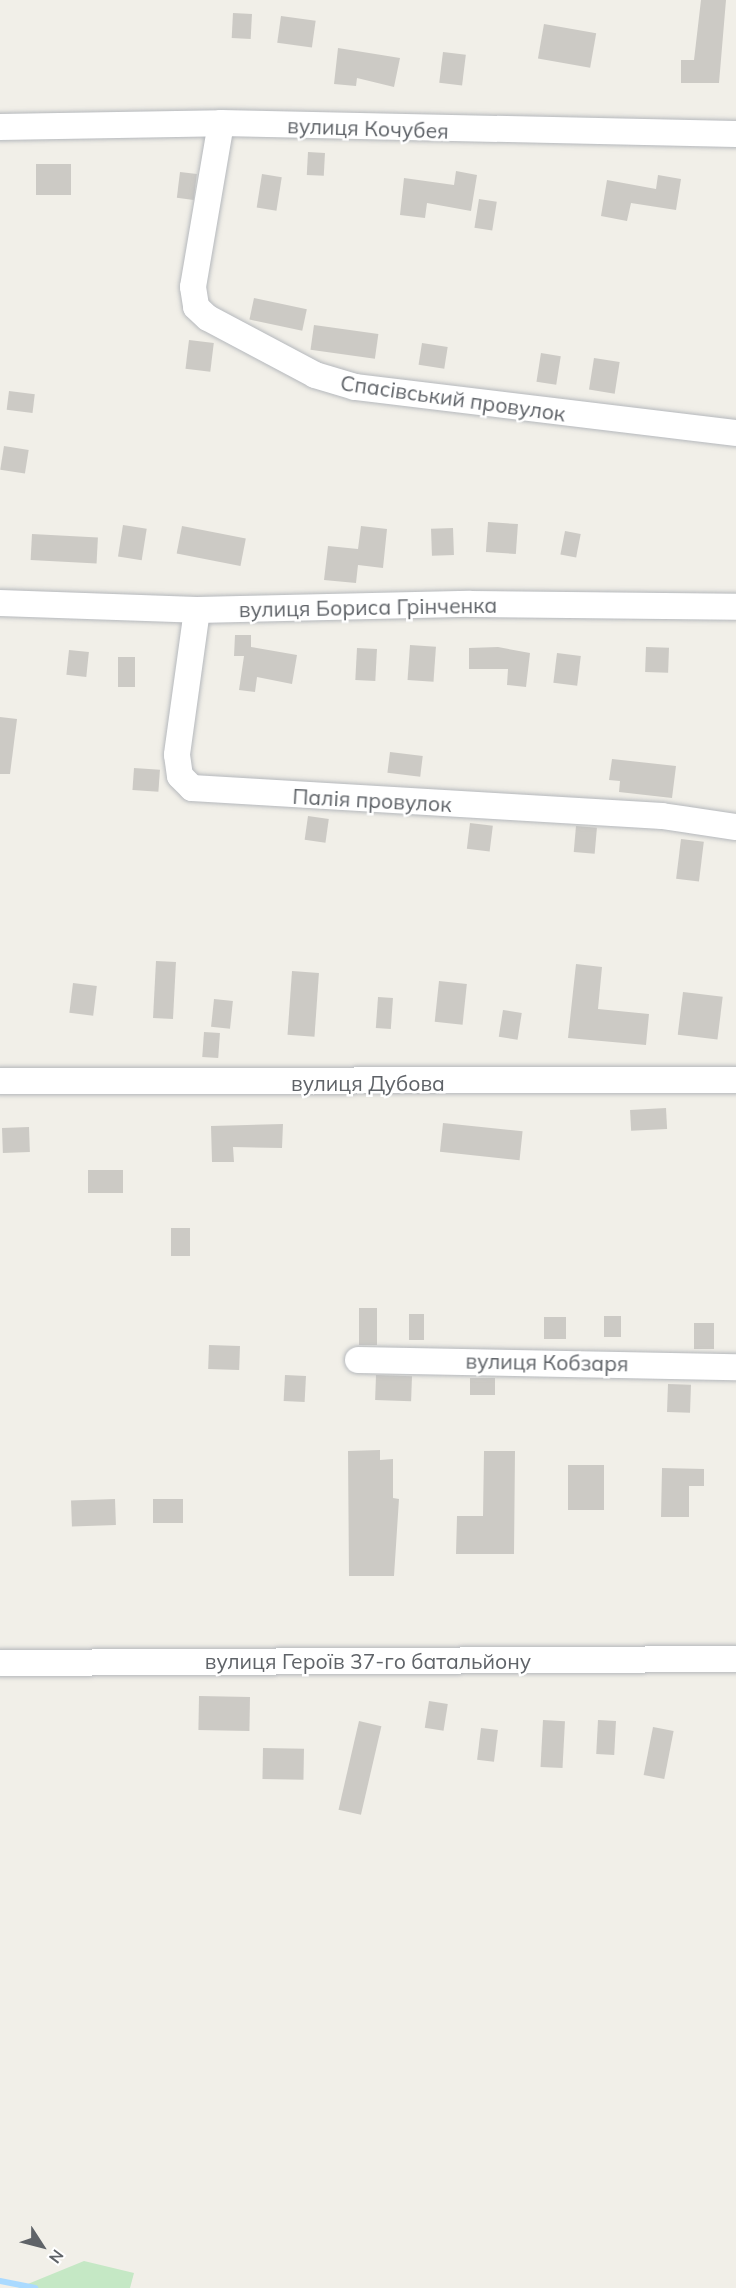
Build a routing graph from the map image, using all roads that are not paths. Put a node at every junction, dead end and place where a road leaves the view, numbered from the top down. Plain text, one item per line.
1 (221, 123) junction
2 (0, 127) edge
3 (736, 134) edge
4 (736, 433) edge
5 (0, 603) edge
6 (736, 607) edge
7 (197, 610) junction
8 (736, 827) edge
9 (736, 1080) edge
10 (0, 1081) edge
11 (358, 1360) dead end
12 (736, 1367) edge
13 (736, 1659) edge
14 (0, 1663) edge

1 - 2 street, вулиця Кочубея
1 - 3 street, вулиця Кочубея
1 - 4 street, Спасівський провулок
5 - 7 street, вулиця Бориса Грінченка
6 - 7 street, вулиця Бориса Грінченка
7 - 8 street, Палія провулок
9 - 10 street, вулиця Дубова
11 - 12 street, вулиця Кобзаря
13 - 14 street, вулиця Героїв 37-го батальйону

